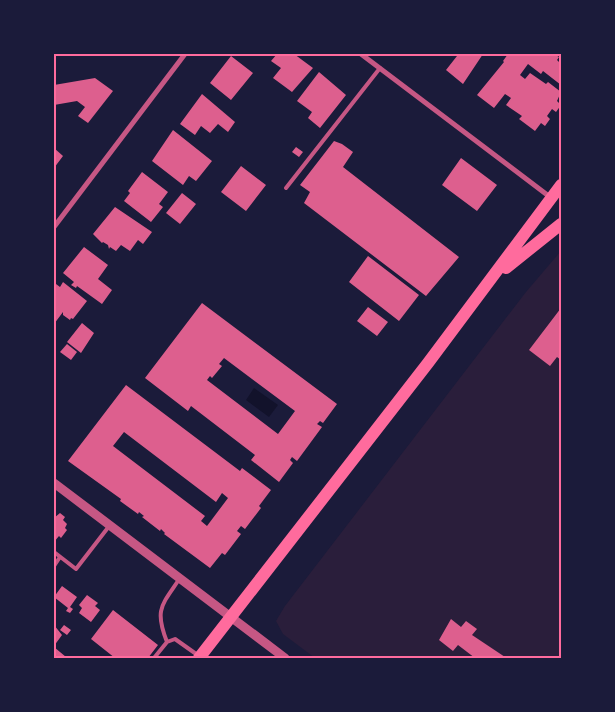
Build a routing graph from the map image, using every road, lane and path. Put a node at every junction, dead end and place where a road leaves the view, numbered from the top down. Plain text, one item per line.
1 (185, 54) edge
2 (361, 54) edge
3 (380, 68) junction
4 (561, 185) edge
5 (286, 188) dead end
6 (551, 198) junction
7 (561, 224) edge
8 (54, 227) edge
9 (490, 280) junction
10 (54, 483) edge
11 (110, 525) junction
12 (54, 552) edge
13 (60, 557) junction
14 (54, 566) edge
15 (180, 578) junction
16 (231, 617) junction
17 (167, 642) junction
18 (154, 658) edge
19 (200, 658) edge
20 (285, 658) edge

1 - 8 street
2 - 3 street
3 - 5 lane
3 - 6 street
4 - 6 main road
6 - 9 main road
7 - 9 main road
9 - 16 main road
10 - 11 street
11 - 13 lane
11 - 15 street
12 - 13 lane
13 - 14 lane
15 - 16 street
15 - 17 lane
16 - 19 main road
16 - 20 street
17 - 18 lane
17 - 19 lane

